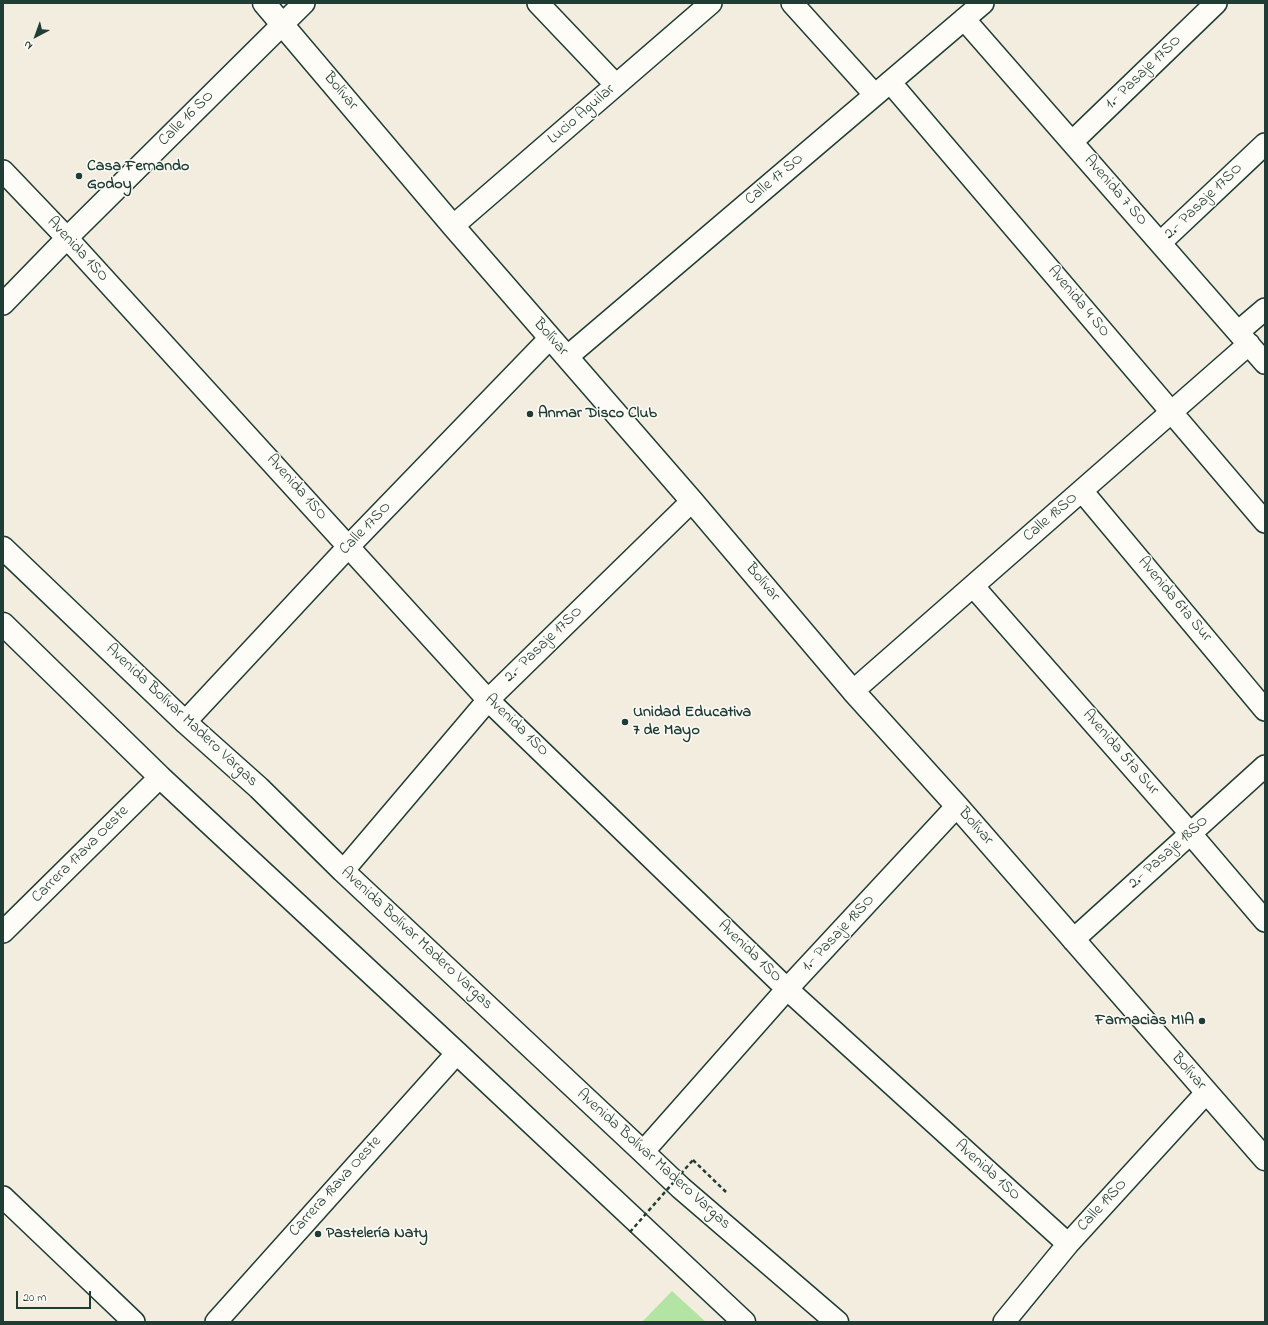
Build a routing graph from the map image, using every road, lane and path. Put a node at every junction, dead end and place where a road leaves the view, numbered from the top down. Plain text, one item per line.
1 (264, 3) edge
2 (304, 3) edge
3 (538, 3) edge
4 (711, 3) edge
5 (792, 3) edge
6 (983, 3) edge
7 (1216, 3) edge
8 (964, 19) junction
9 (283, 24) junction
10 (890, 82) junction
11 (616, 85) junction
12 (875, 95) junction
13 (1072, 142) junction
14 (1265, 144) edge
15 (3, 170) edge
16 (453, 226) junction
17 (67, 238) junction
18 (1160, 243) junction
19 (3, 304) edge
20 (1265, 308) edge
21 (550, 338) junction
22 (1244, 338) junction
23 (567, 357) junction
24 (1265, 363) edge
25 (1172, 412) junction
26 (1082, 491) junction
27 (692, 500) junction
28 (1265, 522) edge
29 (349, 546) junction
30 (3, 548) edge
31 (973, 586) junction
32 (3, 624) edge
33 (853, 691) junction
34 (488, 700) junction
35 (1265, 710) edge
36 (185, 722) junction
37 (1265, 766) edge
38 (160, 777) junction
39 (957, 806) junction
40 (1190, 833) junction
41 (343, 871) junction
42 (1265, 921) edge
43 (3, 932) edge
44 (1073, 940) junction
45 (787, 989) junction
46 (457, 1053) junction
47 (1206, 1093) junction
48 (643, 1152) junction
49 (1265, 1159) edge
50 (693, 1160) dead end
51 (3, 1197) edge
52 (630, 1232) dead end
53 (1068, 1244) junction
54 (134, 1322) edge
55 (216, 1322) edge
56 (744, 1322) edge
57 (837, 1322) edge
58 (1004, 1322) edge

1 - 9 main road, Bolívar
2 - 9 street, Calle 16 SO
3 - 11 street
4 - 11 street, Lucio Aguilar
5 - 12 street
6 - 8 street, Calle 17 SO
7 - 13 street, 1.- Pasaje 17SO
8 - 10 street, Calle 17 SO
8 - 13 street, Avenida 7 SO
9 - 16 main road, Bolívar
9 - 17 street, Calle 16 SO
10 - 12 street, Calle 17 SO
10 - 25 street, Avenida 4 SO
11 - 16 street, Lucio Aguilar
12 - 23 street, Calle 17 SO
13 - 18 street, Avenida 7 SO
14 - 18 street, 2.- Pasaje 17SO
15 - 17 street, Avenida 1SO
16 - 21 main road, Bolívar
17 - 19 street, Calle 16 SO
17 - 29 street, Avenida 1SO
18 - 22 street, Avenida 7 SO
20 - 22 street, Calle 18SO
21 - 23 main road, Bolívar
21 - 29 street, Calle 17SO
22 - 24 street, Avenida 7 SO
22 - 25 street, Calle 18SO
23 - 27 main road, Bolívar
25 - 26 street, Calle 18SO
25 - 28 street, Avenida 4 SO
26 - 31 street, Calle 18SO
26 - 35 street, Avenida 6ta Sur
27 - 33 main road, Bolívar
27 - 34 street, 2.- Pasaje 17SO
29 - 34 street, Avenida 1SO
29 - 36 street, Calle 17SO
30 - 36 main road, Avenida Bolívar Madero Vargas
31 - 33 street, Calle 18SO
31 - 40 street, Avenida 5ta Sur
32 - 38 main road
33 - 39 main road, Bolívar
34 - 41 street, 2.- Pasaje 17SO
34 - 45 street, Avenida 1SO
36 - 41 main road, Avenida Bolívar Madero Vargas
37 - 40 street, 2.- Pasaje 18SO
38 - 43 street, Carrera 17ava Oeste
38 - 46 main road
39 - 44 main road, Bolívar
39 - 45 street, 1.- Pasaje 18SO
40 - 42 street, Avenida 5ta Sur
40 - 44 street, 2.- Pasaje 18SO
41 - 48 main road, Avenida Bolívar Madero Vargas
44 - 47 main road, Bolívar
45 - 48 street, 1.- Pasaje 18SO
45 - 53 street, Avenida 1SO
46 - 55 street, Carrera 18ava Oeste
46 - 56 main road
47 - 49 main road, Bolívar
47 - 53 street, Calle 19SO
48 - 57 main road, Avenida Bolívar Madero Vargas
50 - 52 path, bridge
51 - 54 street
53 - 58 street, Calle 19SO

